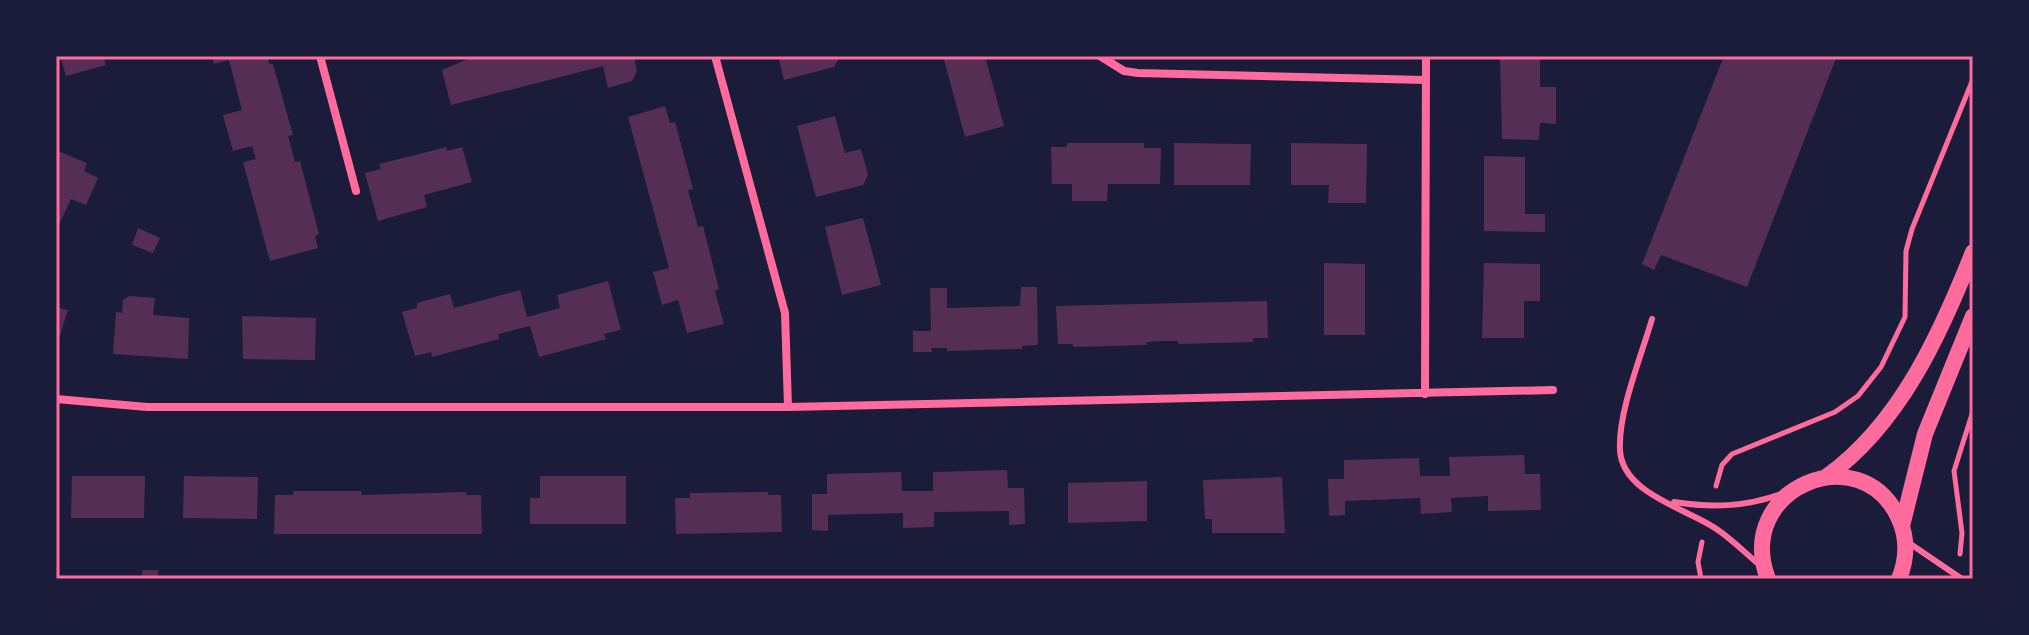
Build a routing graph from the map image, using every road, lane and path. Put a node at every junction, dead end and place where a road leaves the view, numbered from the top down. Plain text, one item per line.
1 (320, 56) edge
2 (715, 56) edge
3 (1100, 56) edge
4 (1426, 56) edge
5 (1973, 79) edge
6 (1426, 80) junction
7 (356, 191) dead end
8 (1973, 252) edge
9 (1973, 316) edge
10 (1652, 319) dead end
11 (1553, 390) dead end
12 (1425, 394) junction
13 (56, 399) edge
14 (788, 407) junction
15 (1973, 411) edge
16 (1718, 477) dead end
17 (1826, 477) junction
18 (1790, 491) junction
19 (1667, 500) junction
20 (1904, 533) junction
21 (1700, 548) dead end
22 (1961, 551) dead end
23 (1766, 574) edge
24 (1701, 579) edge
25 (1899, 579) edge
26 (1962, 579) edge

1 - 7 street
2 - 14 street
3 - 6 street
4 - 6 street
5 - 16 path
6 - 12 street
8 - 17 main road
9 - 20 main road
10 - 19 lane
11 - 12 street
12 - 14 street
13 - 14 street
15 - 22 path
17 - 18 main road
17 - 20 main road
18 - 19 lane
18 - 23 main road
19 - 23 lane
20 - 25 main road
20 - 26 lane
21 - 24 path

